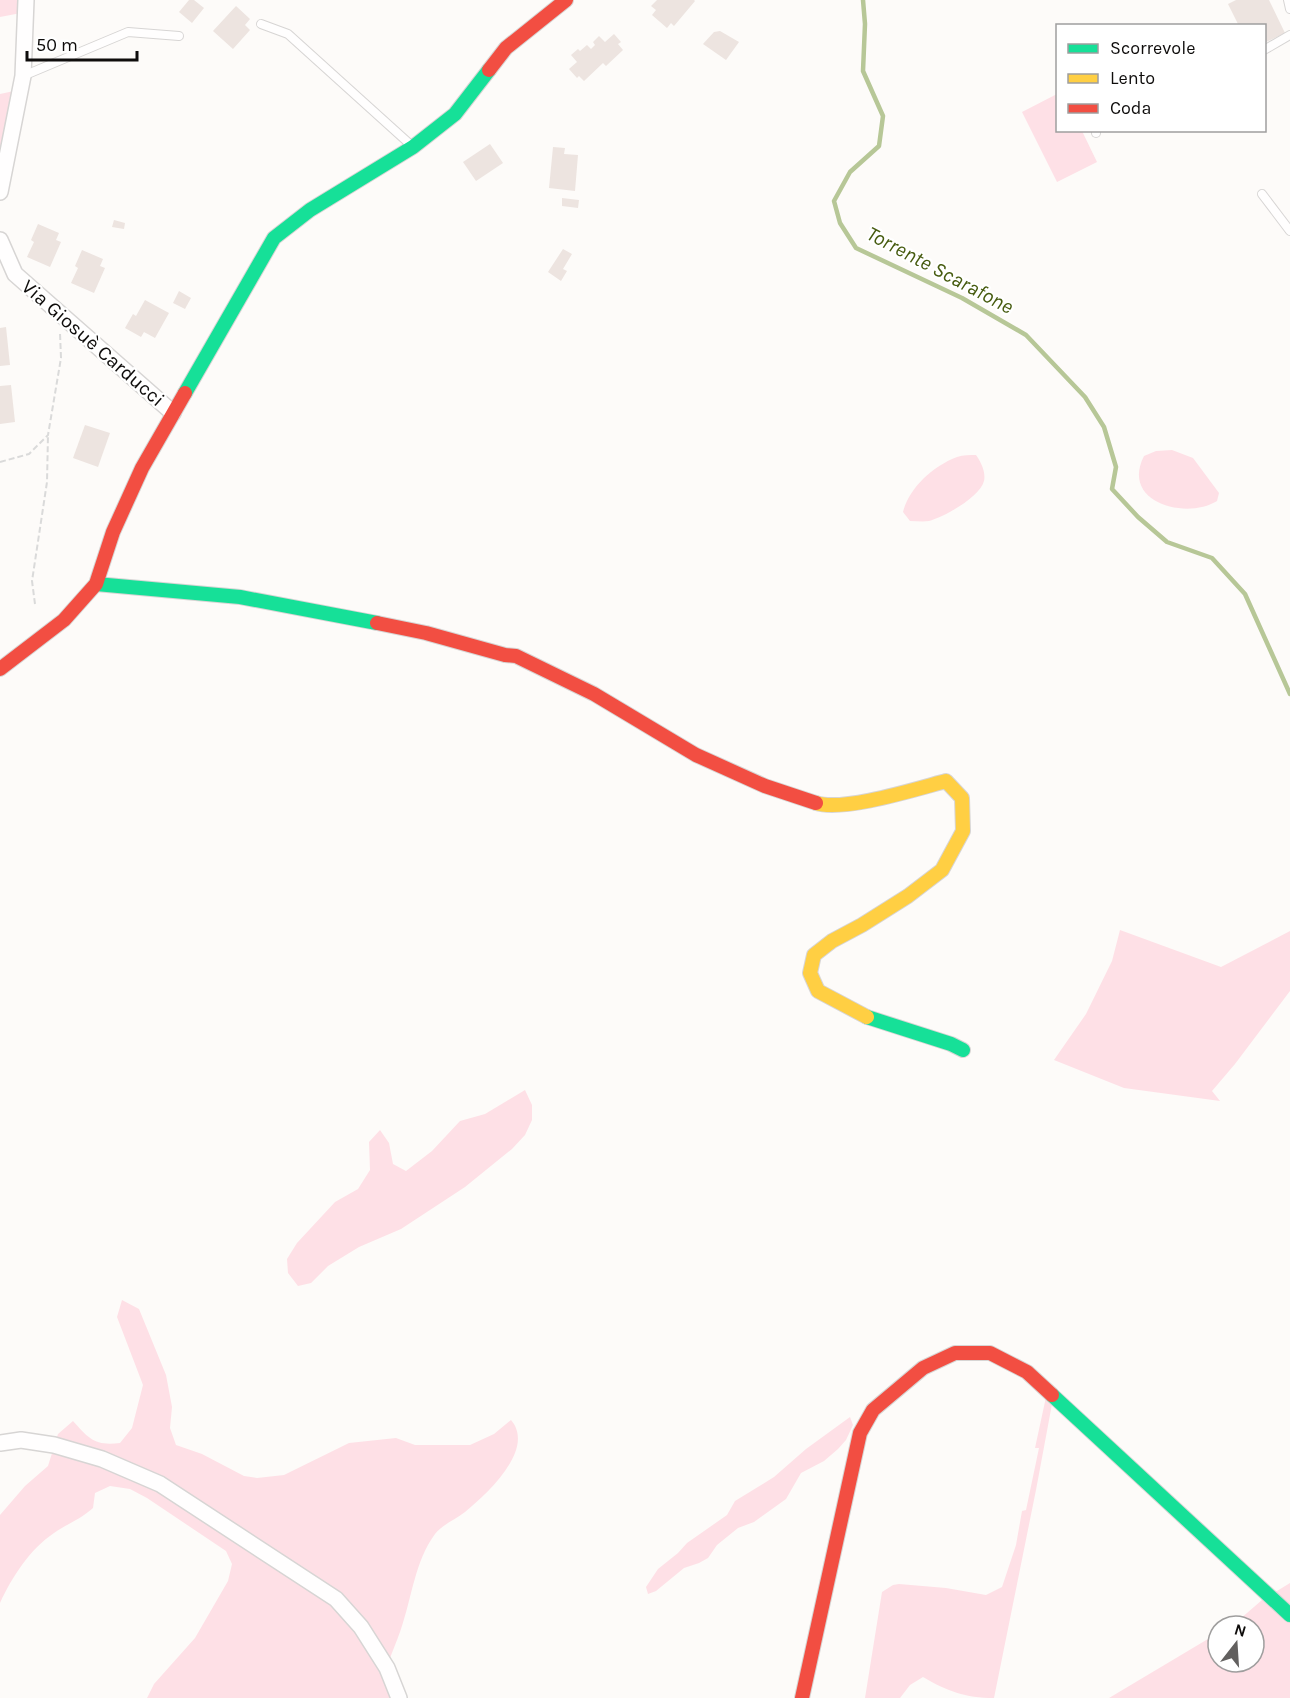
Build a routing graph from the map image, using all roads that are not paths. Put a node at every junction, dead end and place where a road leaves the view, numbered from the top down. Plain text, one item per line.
1 (26, 0) edge
2 (566, 0) edge
3 (1288, 0) edge
4 (1290, 9) edge
5 (261, 24) dead end
6 (1290, 35) edge
7 (179, 36) dead end
8 (1266, 49) edge
9 (23, 76) junction
10 (413, 147) junction
11 (0, 192) edge
12 (1262, 194) dead end
13 (1290, 231) edge
14 (0, 240) edge
15 (173, 413) junction
16 (96, 584) junction
17 (0, 669) edge
18 (963, 1050) dead end
19 (0, 1443) edge
20 (1290, 1616) edge
21 (399, 1698) edge
22 (802, 1698) edge

1 - 9 street
2 - 10 street
3 - 4 lane
5 - 10 lane
6 - 8 lane
7 - 9 lane
9 - 11 street
10 - 15 street
12 - 13 lane
14 - 15 street, Via Giosuè Carducci
15 - 16 street
16 - 17 street
16 - 18 street
19 - 21 street
20 - 22 street

